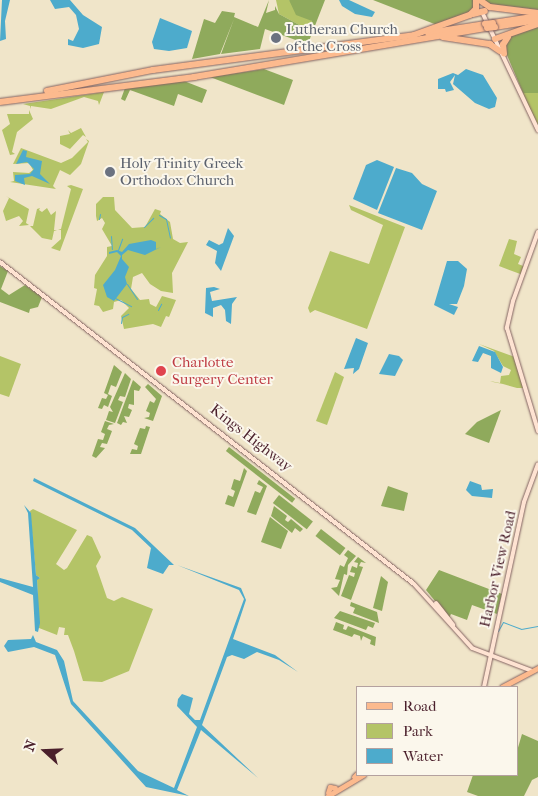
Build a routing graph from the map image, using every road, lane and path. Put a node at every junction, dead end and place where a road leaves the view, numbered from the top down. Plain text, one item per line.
1 (478, 0) edge
2 (485, 10) junction
3 (470, 15) junction
4 (538, 15) edge
5 (538, 22) edge
6 (494, 25) junction
7 (511, 35) junction
8 (416, 37) junction
9 (496, 41) junction
10 (502, 52) junction
11 (0, 98) edge
12 (0, 102) edge
13 (538, 130) edge
14 (538, 232) edge
15 (0, 261) edge
16 (538, 431) edge
17 (538, 464) edge
18 (453, 626) junction
19 (465, 641) junction
20 (474, 649) junction
21 (490, 656) junction
22 (517, 665) junction
23 (525, 669) junction
24 (536, 670) edge
25 (524, 675) junction
26 (483, 686) edge
27 (508, 686) edge
28 (356, 775) edge
29 (361, 776) edge
30 (328, 794) edge
31 (323, 796) edge

1 - 2 highway
1 - 3 highway
2 - 3 highway
2 - 4 highway
2 - 9 main road
3 - 8 highway
4 - 6 highway
5 - 6 highway
5 - 7 highway
6 - 8 highway, bridge
7 - 9 highway
7 - 10 highway
8 - 9 highway
8 - 11 highway
8 - 12 highway
9 - 10 highway
10 - 13 main road
14 - 16 main road
15 - 18 main road, Kings Highway
17 - 21 main road, Harbor View Road
18 - 19 main road, Kings Highway
18 - 19 main road, Kings Highway
19 - 20 main road, Kings Highway
19 - 20 main road, Kings Highway
20 - 21 main road, Kings Highway
21 - 22 main road, Kings Highway
21 - 26 main road, Harbor View Road
22 - 23 main road, Kings Highway
22 - 24 main road, Kings Highway
23 - 24 main road, Kings Highway
23 - 25 main road
24 - 25 main road
24 - 27 main road
25 - 27 main road
28 - 30 main road
29 - 30 main road
30 - 31 main road

